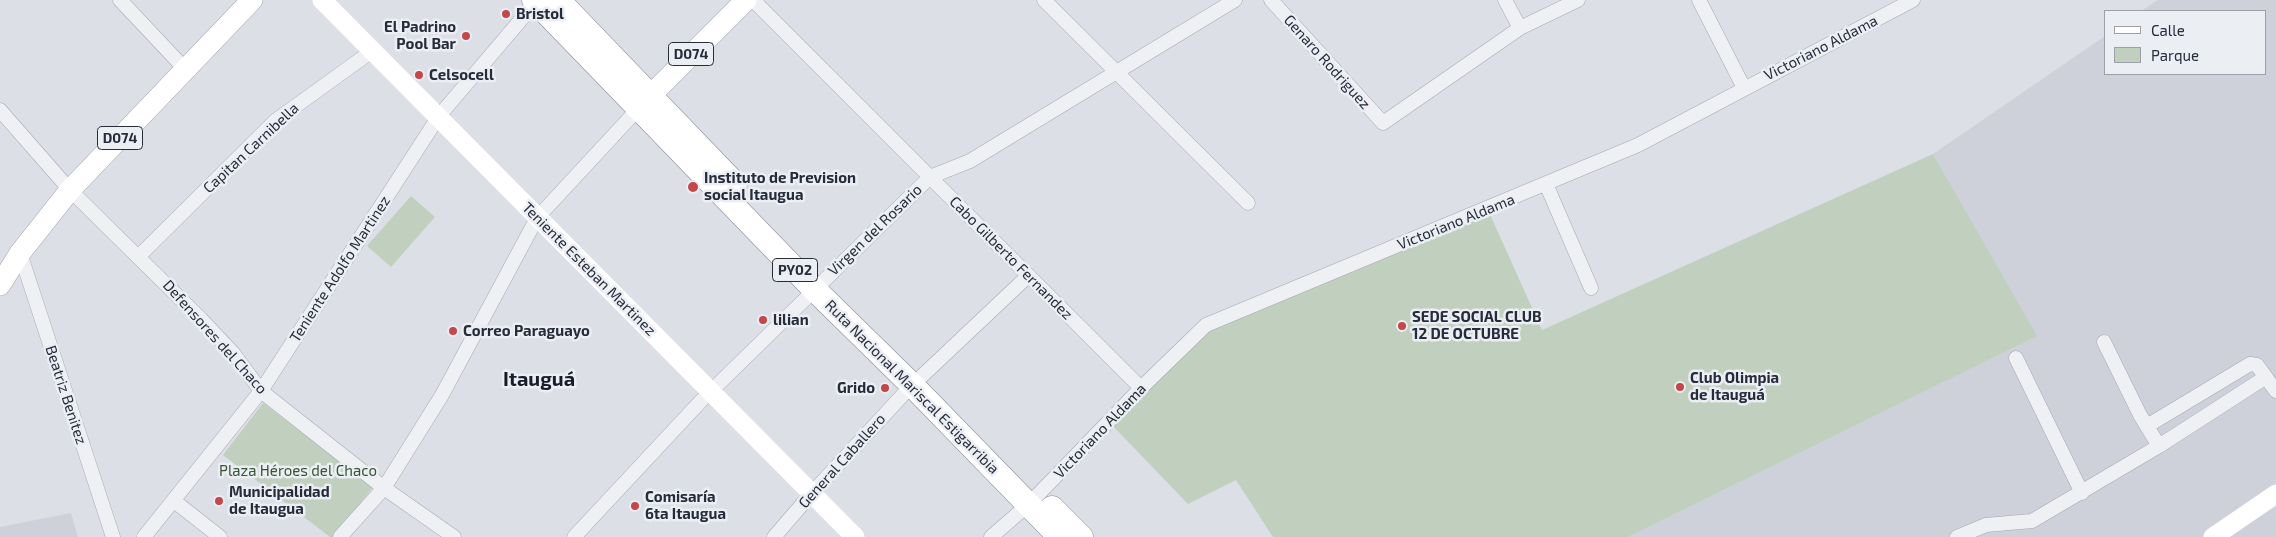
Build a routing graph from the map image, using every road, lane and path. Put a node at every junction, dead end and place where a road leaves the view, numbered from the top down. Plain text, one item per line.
1 (120, 0) edge
2 (252, 0) edge
3 (322, 0) edge
4 (746, 0) edge
5 (753, 0) edge
6 (1044, 0) edge
7 (1235, 0) edge
8 (1271, 0) edge
9 (1505, 0) edge
10 (1578, 0) edge
11 (1699, 0) edge
12 (1913, 0) edge
13 (543, 1) edge
14 (1894, 5) edge
15 (1520, 28) junction
16 (372, 51) junction
17 (185, 69) junction
18 (1116, 71) junction
19 (1744, 88) junction
20 (643, 102) junction
21 (0, 110) edge
22 (439, 116) junction
23 (930, 177) junction
24 (1546, 184) junction
25 (70, 190) junction
26 (1248, 203) dead end
27 (537, 218) junction
28 (20, 253) junction
29 (139, 256) junction
30 (1028, 276) junction
31 (820, 284) junction
32 (0, 285) edge
33 (1591, 288) dead end
34 (2104, 342) dead end
35 (2016, 358) dead end
36 (2266, 377) junction
37 (917, 381) junction
38 (1141, 388) junction
39 (261, 391) junction
40 (712, 391) junction
41 (2276, 391) edge
42 (2147, 426) junction
43 (2159, 446) junction
44 (384, 488) junction
45 (812, 493) junction
46 (2082, 493) junction
47 (2276, 494) edge
48 (1033, 499) junction
49 (174, 500) junction
50 (113, 537) edge
51 (144, 537) edge
52 (220, 537) edge
53 (340, 537) edge
54 (454, 537) edge
55 (574, 537) edge
56 (774, 537) edge
57 (855, 537) edge
58 (991, 537) edge
59 (1060, 537) edge
60 (1080, 537) edge
61 (1957, 537) edge
62 (2213, 537) edge

1 - 17 street
2 - 17 main road, D074
3 - 16 street, Teniente Esteban Martinez
4 - 20 main road, D074
5 - 23 street, Cabo Gilberto Fernandez
6 - 18 street
7 - 18 street, Virgen del Rosario
8 - 15 street, Genaro Rodriguez
9 - 15 street
10 - 15 street
11 - 19 street
12 - 14 street, Victoriano Aldama
13 - 20 highway, Ruta Nacional Mariscal Estigarribia / PY02
13 - 22 street, Teniente Adolfo Martinez
14 - 19 street, Victoriano Aldama
16 - 22 street, Teniente Esteban Martinez
16 - 29 street, Capitan Carnibella
17 - 25 main road, D074
18 - 23 street, Virgen del Rosario
18 - 26 street
19 - 24 street, Victoriano Aldama
20 - 27 street
20 - 31 highway, Ruta Nacional Mariscal Estigarribia / PY02
21 - 25 street, Defensores del Chaco
22 - 27 street, Teniente Esteban Martinez
22 - 39 street, Teniente Adolfo Martinez
23 - 30 street, Cabo Gilberto Fernandez
23 - 31 street, Virgen del Rosario
24 - 33 street
24 - 38 street, Victoriano Aldama
25 - 28 main road, D074
25 - 29 street, Defensores del Chaco
27 - 40 street, Teniente Esteban Martinez
27 - 44 street
28 - 32 main road, D074
28 - 50 street, Beatriz Benitez
29 - 39 street, Defensores del Chaco
30 - 37 street, General Caballero
30 - 38 street, Cabo Gilberto Fernandez
31 - 37 highway, Ruta Nacional Mariscal Estigarribia / PY02
31 - 40 street, Virgen del Rosario
34 - 42 street
35 - 46 street
36 - 41 street
36 - 42 street
36 - 43 street
37 - 45 street, General Caballero
37 - 48 highway, Ruta Nacional Mariscal Estigarribia / PY02
38 - 48 street, Victoriano Aldama
39 - 44 street, Defensores del Chaco
39 - 49 street, Teniente Adolfo Martinez
40 - 45 street, Teniente Esteban Martinez
40 - 55 street, Virgen del Rosario
42 - 43 street
43 - 46 street
44 - 53 street
44 - 54 street, Defensores del Chaco
45 - 56 street, General Caballero
45 - 57 street, Teniente Esteban Martinez
46 - 61 street
47 - 62 street
48 - 58 street, Victoriano Aldama
48 - 59 highway, Ruta Nacional Mariscal Estigarribia / PY02
48 - 60 highway, Ruta Nacional Mariscal Estigarribia / PY02
49 - 51 street, Teniente Adolfo Martinez
49 - 52 street

